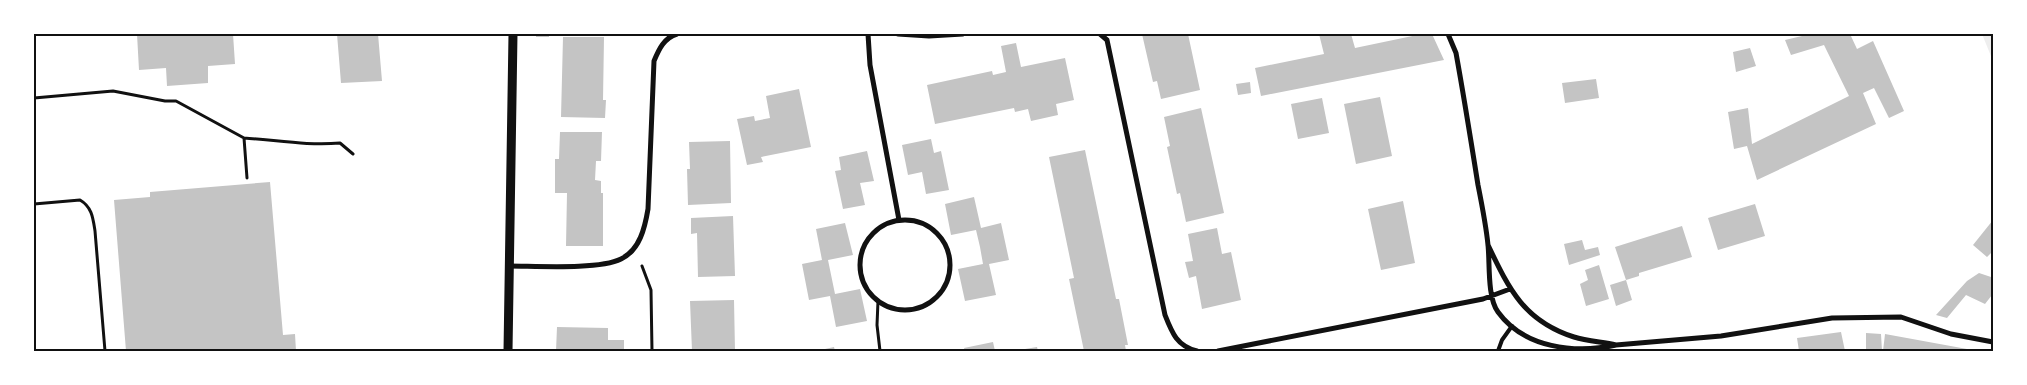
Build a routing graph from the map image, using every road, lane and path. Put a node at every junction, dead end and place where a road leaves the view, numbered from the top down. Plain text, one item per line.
1 (513, 34) edge
2 (677, 34) edge
3 (868, 34) edge
4 (898, 34) edge
5 (963, 34) edge
6 (1100, 34) edge
7 (1448, 34) edge
8 (34, 98) edge
9 (244, 138) junction
10 (352, 154) dead end
11 (247, 178) dead end
12 (34, 204) edge
13 (899, 220) junction
14 (1488, 245) junction
15 (635, 247) junction
16 (508, 266) junction
17 (1510, 289) junction
18 (1493, 296) junction
19 (878, 301) junction
20 (1512, 326) junction
21 (1993, 342) edge
22 (1616, 345) junction
23 (105, 351) edge
24 (508, 351) edge
25 (652, 351) edge
26 (880, 351) edge
27 (1196, 351) edge
28 (1218, 351) edge
29 (1498, 351) edge

1 - 16 street
2 - 15 street
3 - 13 street
4 - 5 street
6 - 27 street
7 - 14 street
8 - 9 path
9 - 10 path
9 - 11 path
12 - 23 path
13 - 19 street
13 - 19 street
14 - 17 street
14 - 18 street
15 - 16 street
15 - 25 path
16 - 24 street
17 - 18 street
17 - 22 street
18 - 20 street
18 - 28 street
19 - 26 path
20 - 22 street
20 - 29 lane
21 - 22 street

